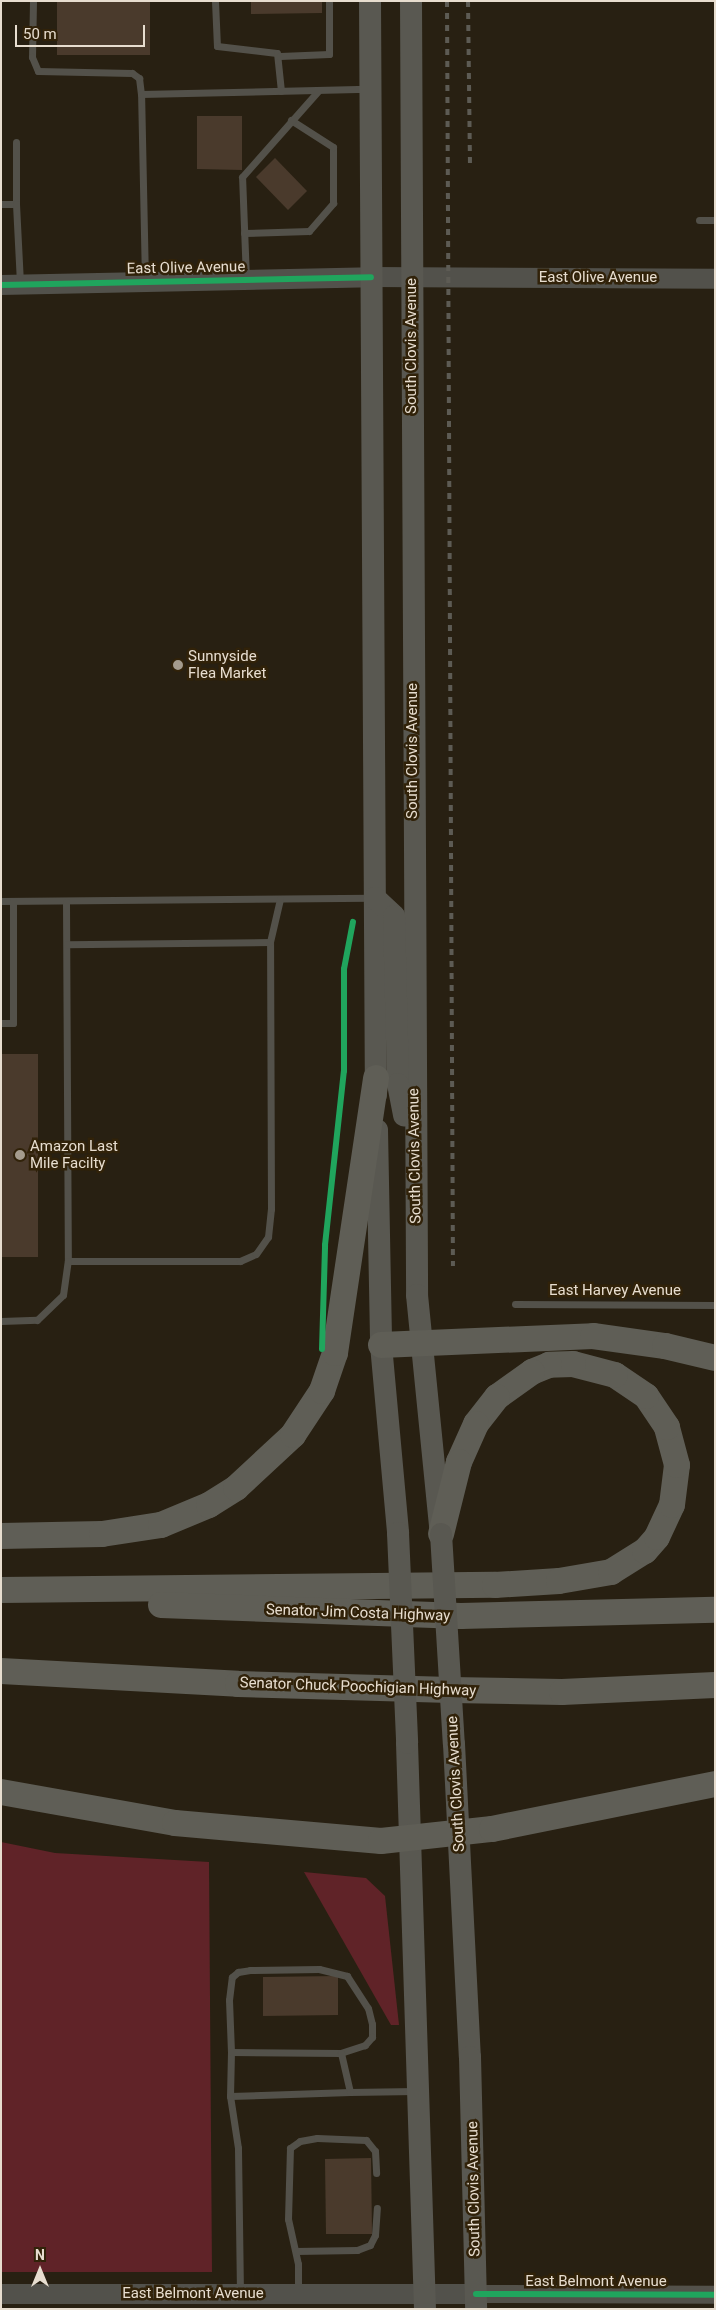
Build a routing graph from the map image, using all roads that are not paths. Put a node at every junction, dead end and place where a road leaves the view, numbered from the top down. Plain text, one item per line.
1 (33, 1) edge
2 (214, 1) edge
3 (329, 1) edge
4 (370, 1) edge
5 (410, 1) edge
6 (280, 56) junction
7 (370, 89) junction
8 (319, 90) junction
9 (282, 91) junction
10 (141, 94) junction
11 (291, 120) junction
12 (16, 142) dead end
13 (1, 204) edge
14 (16, 204) junction
15 (699, 220) dead end
16 (715, 220) edge
17 (244, 233) junction
18 (371, 277) junction
19 (412, 278) junction
20 (246, 279) junction
21 (715, 279) edge
22 (145, 282) junction
23 (10, 285) edge
24 (375, 898) junction
25 (280, 899) junction
26 (1, 901) edge
27 (13, 901) junction
28 (66, 902) junction
29 (270, 942) junction
30 (67, 944) junction
31 (1, 1023) edge
32 (376, 1078) junction
33 (415, 1170) junction
34 (68, 1261) junction
35 (515, 1304) dead end
36 (715, 1305) edge
37 (1, 1320) edge
38 (420, 1342) junction
39 (381, 1345) junction
40 (715, 1358) edge
41 (441, 1534) junction
42 (1, 1536) edge
43 (1, 1590) edge
44 (1, 1595) edge
45 (715, 1610) edge
46 (1, 1671) edge
47 (715, 1685) edge
48 (715, 1784) edge
49 (1, 1792) edge
50 (459, 1835) junction
51 (411, 1840) junction
52 (231, 2052) junction
53 (341, 2053) junction
54 (421, 2091) junction
55 (350, 2092) junction
56 (230, 2096) junction
57 (376, 2173) dead end
58 (377, 2208) dead end
59 (296, 2251) junction
60 (1, 2294) edge
61 (240, 2294) junction
62 (298, 2294) junction
63 (715, 2295) edge
64 (425, 2302) edge
65 (476, 2302) edge

1 - 10 lane
2 - 6 lane
3 - 6 lane
4 - 7 main road
5 - 19 main road, South Clovis Avenue
6 - 9 lane
7 - 8 lane
7 - 18 main road
8 - 9 lane
8 - 11 lane
9 - 10 lane
10 - 22 lane
11 - 17 lane
11 - 17 lane
12 - 14 lane
13 - 14 lane
14 - 23 lane
15 - 16 lane
17 - 20 lane
18 - 19 main road, East Olive Avenue
18 - 20 main road, East Olive Avenue
18 - 24 main road
19 - 21 main road, East Olive Avenue
19 - 33 main road, South Clovis Avenue
20 - 22 main road, East Olive Avenue
22 - 23 main road, East Olive Avenue
24 - 25 lane
24 - 32 main road
24 - 33 main road
25 - 28 lane
25 - 29 lane
26 - 27 lane
27 - 28 lane
27 - 31 lane
28 - 30 lane
29 - 30 lane
29 - 34 lane
30 - 34 lane
32 - 39 main road
32 - 42 highway
33 - 38 main road, South Clovis Avenue
34 - 37 lane
35 - 36 lane, East Harvey Avenue
38 - 39 highway
38 - 40 highway
38 - 41 main road, South Clovis Avenue
39 - 51 main road, bridge
41 - 43 highway
41 - 50 main road, South Clovis Avenue, bridge
44 - 45 highway, Senator Jim Costa Highway
46 - 47 highway, Senator Chuck Poochigian Highway
48 - 50 highway
49 - 51 highway
50 - 51 highway
50 - 65 main road, South Clovis Avenue
51 - 54 main road
52 - 53 lane
52 - 53 lane
52 - 56 lane
53 - 55 lane
54 - 55 lane
54 - 64 main road
55 - 56 lane
56 - 61 lane
57 - 59 lane
58 - 59 lane
59 - 62 lane
60 - 61 main road, East Belmont Avenue
61 - 62 main road, East Belmont Avenue
62 - 64 main road, East Belmont Avenue
63 - 65 street, East Belmont Avenue
64 - 65 main road, East Belmont Avenue

